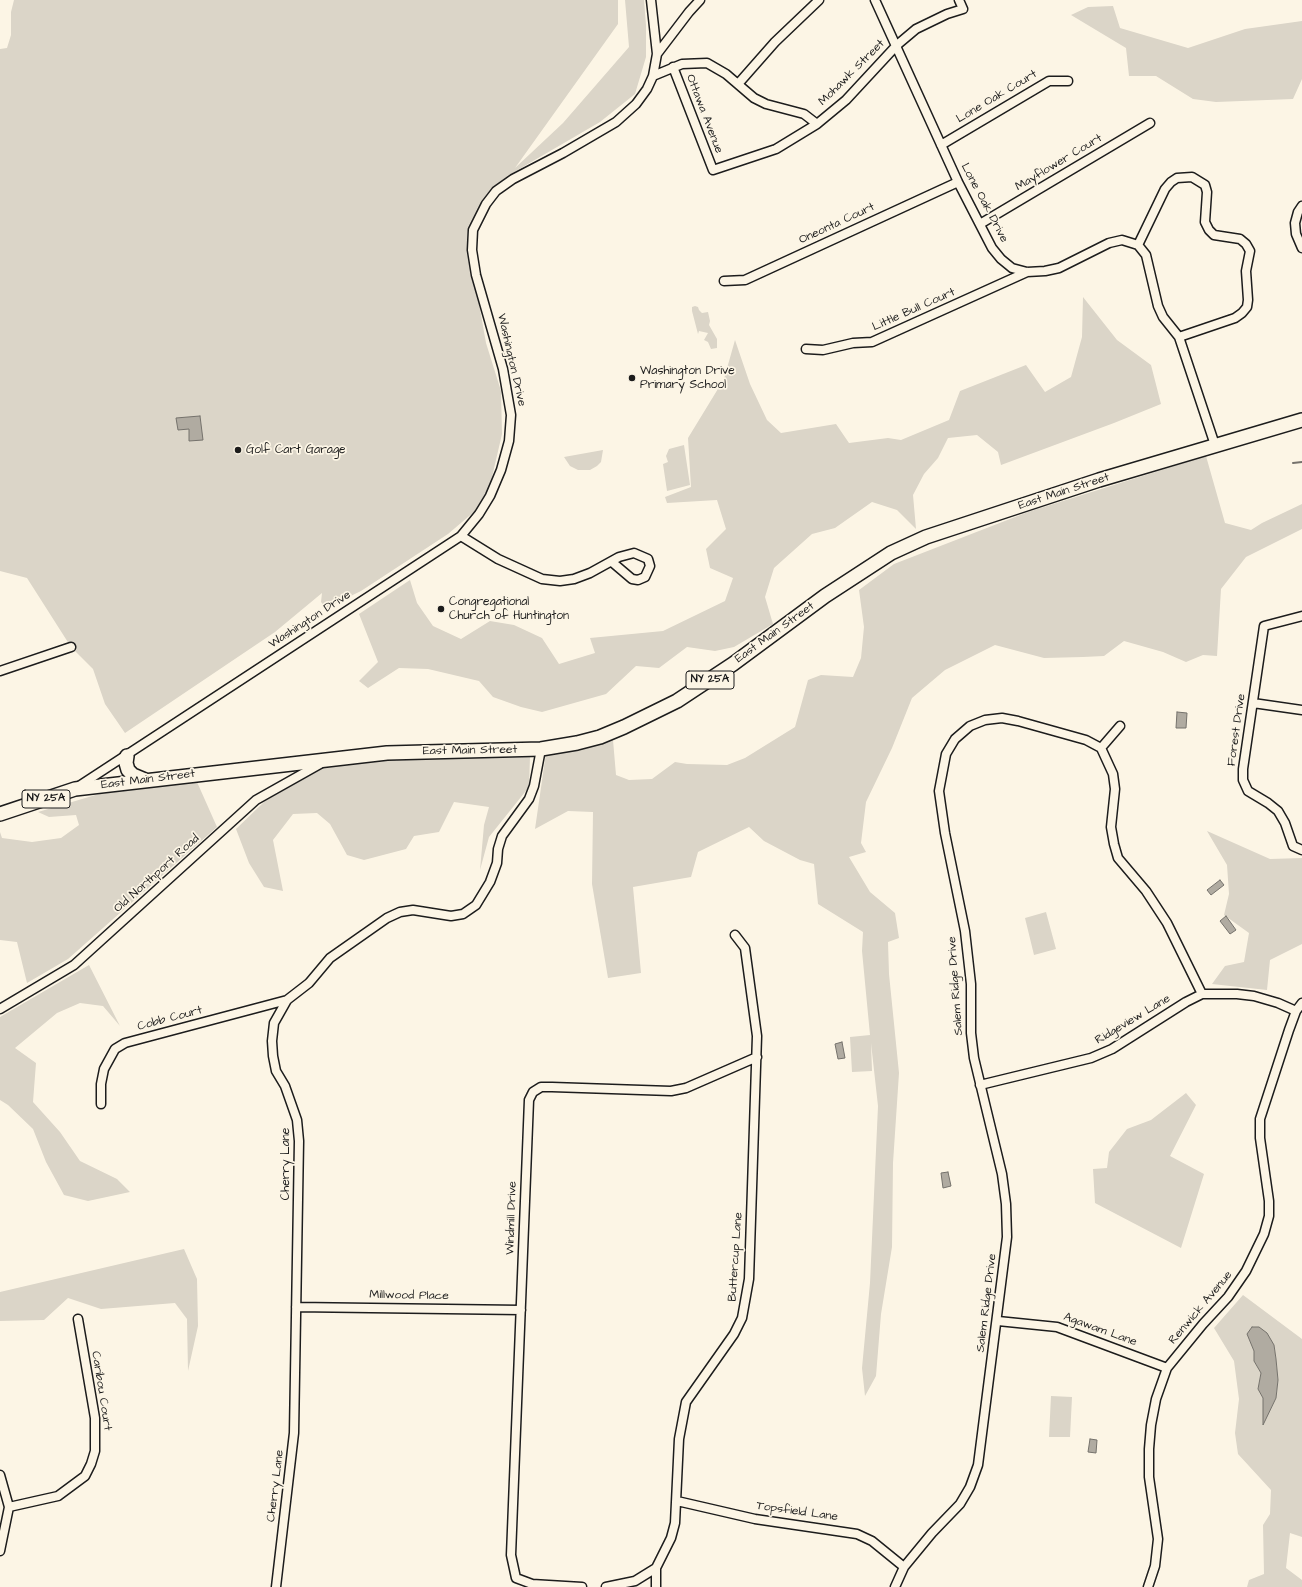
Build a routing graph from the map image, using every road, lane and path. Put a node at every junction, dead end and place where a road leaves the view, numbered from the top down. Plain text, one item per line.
1 (651, 0) edge
2 (700, 0) edge
3 (819, 0) edge
4 (875, 0) edge
5 (958, 0) edge
6 (896, 45) junction
7 (657, 54) junction
8 (673, 67) junction
9 (653, 76) junction
10 (1068, 81) dead end
11 (738, 84) junction
12 (1150, 123) dead end
13 (817, 124) junction
14 (941, 145) junction
15 (713, 170) joint
16 (958, 182) junction
17 (1302, 206) edge
18 (980, 224) junction
19 (1138, 245) junction
20 (1302, 248) edge
21 (1027, 272) junction
22 (724, 281) dead end
23 (1179, 337) junction
24 (806, 349) dead end
25 (1302, 420) edge
26 (1215, 445) junction
27 (461, 536) junction
28 (612, 562) dead end
29 (1302, 616) edge
30 (71, 647) dead end
31 (0, 671) edge
32 (1253, 703) junction
33 (1302, 710) edge
34 (1120, 726) dead end
35 (1101, 748) junction
36 (541, 749) junction
37 (127, 756) junction
38 (330, 758) junction
39 (145, 780) junction
40 (75, 789) junction
41 (0, 814) edge
42 (1302, 850) edge
43 (734, 936) dead end
44 (1202, 994) junction
45 (288, 1000) junction
46 (1302, 1003) edge
47 (0, 1009) edge
48 (1296, 1011) junction
49 (757, 1057) junction
50 (980, 1085) junction
51 (101, 1104) dead end
52 (296, 1307) junction
53 (521, 1310) junction
54 (78, 1319) dead end
55 (998, 1321) junction
56 (1168, 1368) junction
57 (0, 1475) edge
58 (677, 1501) junction
59 (9, 1507) junction
60 (0, 1551) edge
61 (904, 1567) junction
62 (656, 1568) junction
63 (276, 1587) edge
64 (582, 1587) edge
65 (606, 1587) edge
66 (656, 1587) edge
67 (895, 1587) edge
68 (1148, 1587) edge

1 - 7 street, Washington Drive
2 - 7 street
3 - 11 street
4 - 6 street, Lone Oak Drive
5 - 6 street, Mohawk Street
6 - 13 street, Mohawk Street
6 - 14 street, Lone Oak Drive
7 - 9 street, Washington Drive
8 - 9 street
8 - 11 street
8 - 15 street, Ottawa Avenue
9 - 27 street, Washington Drive
10 - 14 street, Lone Oak Court
11 - 13 street
12 - 18 street, Mayflower Court
13 - 15 street, Mohawk Street
14 - 16 street, Lone Oak Drive
16 - 18 street, Lone Oak Drive
16 - 22 street, Oneonta Court
17 - 20 street
18 - 21 street, Lone Oak Drive
19 - 21 street, Lone Oak Drive
19 - 23 street
19 - 23 street
21 - 24 street, Little Bull Court
23 - 26 street
25 - 26 main road, East Main Street / NY 25A
26 - 36 main road, East Main Street / NY 25A
27 - 28 street
27 - 37 street, Washington Drive
29 - 32 street, Forest Drive
30 - 31 street
32 - 33 street
32 - 42 street, Forest Drive
34 - 35 street
35 - 44 street
35 - 50 street, Salem Ridge Drive
36 - 38 main road, East Main Street / NY 25A
36 - 45 street, Cherry Lane
37 - 39 main road
37 - 40 street, Washington Drive
38 - 39 main road, East Main Street / NY 25A
38 - 47 street, Old Northport Road
39 - 40 main road, East Main Street / NY 25A
40 - 41 main road, East Main Street / NY 25A
43 - 49 street, Buttercup Lane
44 - 48 street, Ridgeview Lane
44 - 50 street, Ridgeview Lane
45 - 51 street, Cobb Court
45 - 52 street, Cherry Lane
46 - 48 street, Renwick Avenue
48 - 56 street, Renwick Avenue
49 - 53 street, Windmill Drive
49 - 58 street, Buttercup Lane
50 - 55 street, Salem Ridge Drive
52 - 53 street, Millwood Place
52 - 63 street, Cherry Lane
53 - 64 street, Windmill Drive
54 - 59 street, Caribou Court
55 - 56 street, Agawam Lane
55 - 61 street, Salem Ridge Drive
56 - 68 street, Renwick Avenue
57 - 59 street
58 - 61 street, Topsfield Lane
58 - 62 street, Buttercup Lane
59 - 60 street
61 - 67 street, Salem Ridge Drive
62 - 65 street
62 - 66 street, Buttercup Lane

